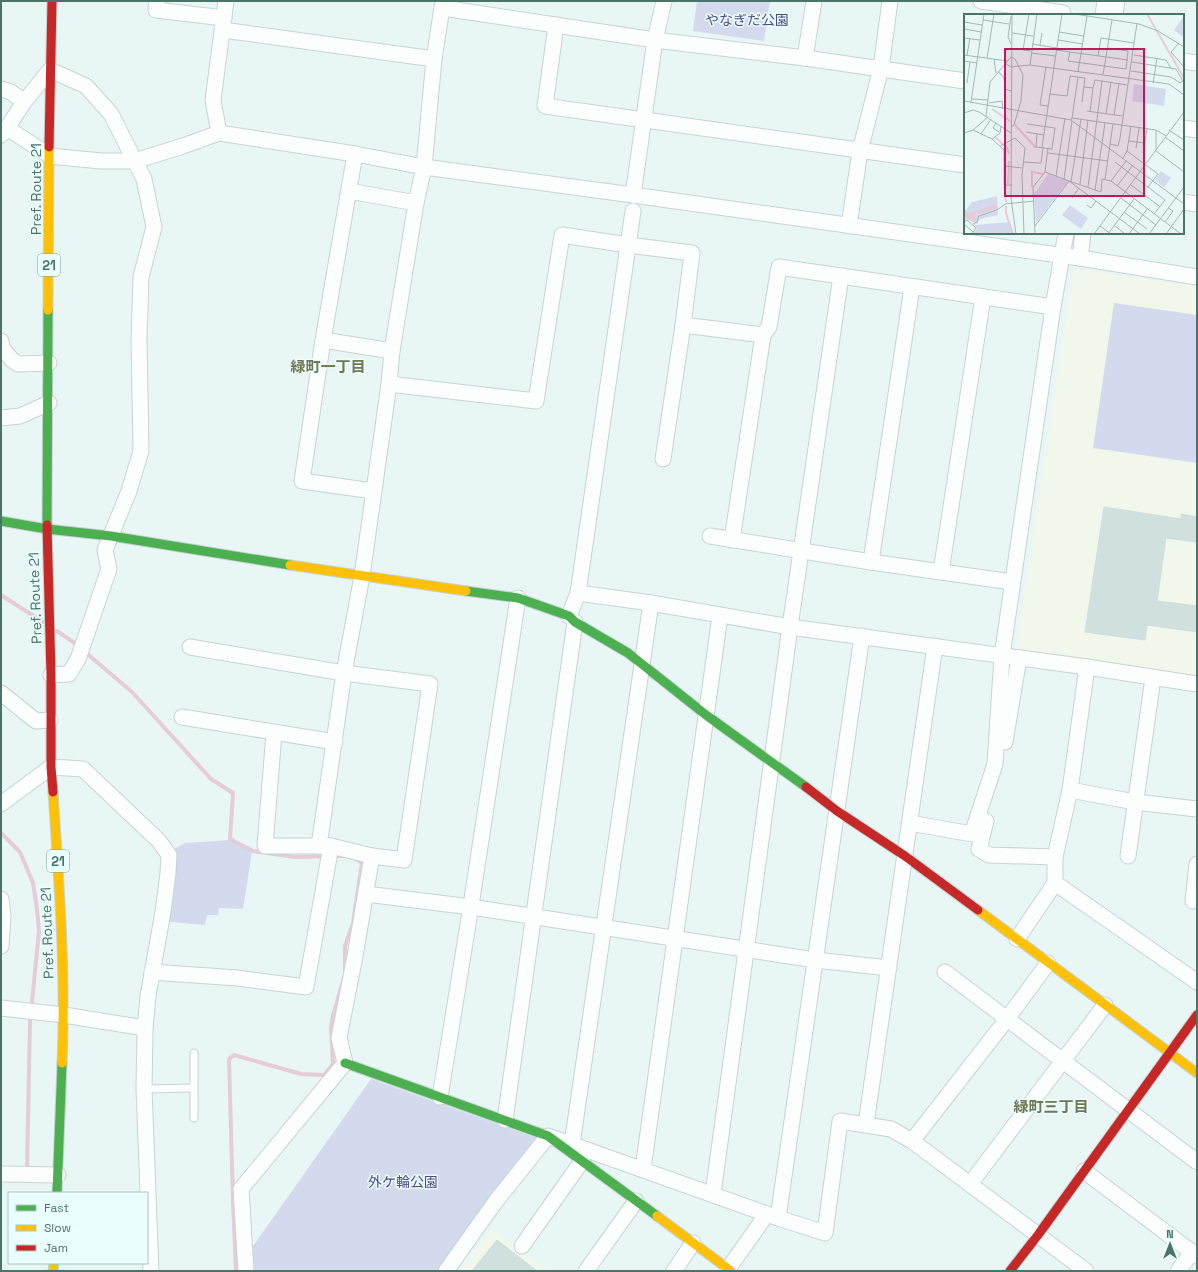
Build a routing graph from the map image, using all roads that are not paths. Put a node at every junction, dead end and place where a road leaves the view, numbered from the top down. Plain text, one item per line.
1 (52, 1) edge
2 (157, 1) edge
3 (226, 1) edge
4 (664, 1) edge
5 (814, 1) edge
6 (890, 1) edge
7 (981, 1) edge
8 (1105, 1) edge
9 (1117, 1) edge
10 (443, 5) edge
11 (1063, 14) edge
12 (1103, 14) edge
13 (1115, 14) edge
14 (223, 24) junction
15 (556, 26) junction
16 (655, 40) junction
17 (805, 58) junction
18 (434, 59) junction
19 (1184, 60) edge
20 (1197, 63) edge
21 (881, 68) junction
22 (50, 70) junction
23 (964, 81) edge
24 (1, 89) edge
25 (24, 102) junction
26 (644, 120) junction
27 (1184, 128) edge
28 (1197, 130) edge
29 (4, 131) edge
30 (219, 133) junction
31 (860, 151) junction
32 (355, 154) junction
33 (50, 156) junction
34 (134, 161) junction
35 (964, 165) edge
36 (424, 167) junction
37 (349, 191) junction
38 (633, 195) junction
39 (1184, 202) edge
40 (416, 203) junction
41 (1197, 204) edge
42 (633, 211) dead end
43 (849, 226) junction
44 (1066, 234) edge
45 (1083, 234) edge
46 (628, 245) junction
47 (1061, 256) junction
48 (1080, 258) junction
49 (841, 276) junction
50 (1197, 276) edge
51 (912, 286) junction
52 (983, 297) junction
53 (1053, 307) junction
54 (683, 325) junction
55 (763, 335) junction
56 (323, 340) junction
57 (1, 341) edge
58 (392, 351) junction
59 (48, 363) junction
60 (389, 384) junction
61 (49, 403) junction
62 (1, 418) edge
63 (663, 459) dead end
64 (373, 491) junction
65 (1, 521) edge
66 (47, 529) junction
67 (111, 536) junction
68 (710, 536) dead end
69 (732, 540) junction
70 (801, 551) junction
71 (871, 562) junction
72 (941, 572) junction
73 (362, 576) junction
74 (1012, 582) junction
75 (578, 593) junction
76 (518, 598) junction
77 (652, 603) junction
78 (720, 616) junction
79 (572, 619) junction
80 (790, 626) junction
81 (862, 636) junction
82 (935, 646) junction
83 (190, 647) dead end
84 (1002, 656) junction
85 (1019, 658) junction
86 (642, 666) junction
87 (1087, 667) junction
88 (344, 673) junction
89 (51, 675) junction
90 (1153, 678) junction
91 (1197, 684) edge
92 (1, 694) edge
93 (706, 715) junction
94 (182, 717) dead end
95 (50, 720) junction
96 (274, 733) junction
97 (335, 742) junction
98 (771, 761) junction
99 (51, 767) junction
100 (1070, 790) junction
101 (1135, 802) junction
102 (1, 804) edge
103 (1197, 809) edge
104 (837, 811) junction
105 (910, 823) junction
106 (325, 846) junction
107 (372, 856) junction
108 (905, 856) junction
109 (1128, 856) dead end
110 (1055, 857) junction
111 (1197, 868) edge
112 (1055, 883) junction
113 (366, 894) junction
114 (1, 899) edge
115 (1193, 901) dead end
116 (471, 907) junction
117 (533, 917) junction
118 (604, 928) junction
119 (675, 939) junction
120 (1017, 939) junction
121 (1, 946) edge
122 (746, 949) junction
123 (815, 960) junction
124 (1048, 963) junction
125 (889, 968) junction
126 (152, 972) junction
127 (945, 972) dead end
128 (1197, 982) edge
129 (1105, 1005) junction
130 (1, 1008) edge
131 (64, 1015) junction
132 (1197, 1015) edge
133 (1008, 1019) junction
134 (145, 1028) junction
135 (194, 1052) dead end
136 (1170, 1052) junction
137 (1062, 1061) junction
138 (345, 1063) junction
139 (1197, 1073) edge
140 (194, 1088) junction
141 (144, 1089) junction
142 (440, 1097) junction
143 (1128, 1110) junction
144 (194, 1118) dead end
145 (505, 1120) junction
146 (866, 1124) junction
147 (548, 1136) junction
148 (912, 1141) junction
149 (572, 1144) junction
150 (582, 1161) junction
151 (1197, 1162) edge
152 (643, 1169) junction
153 (1084, 1172) junction
154 (1, 1174) edge
155 (58, 1175) junction
156 (970, 1184) junction
157 (57, 1192) edge
158 (148, 1192) edge
159 (148, 1193) edge
160 (713, 1194) junction
161 (636, 1201) junction
162 (772, 1216) junction
163 (1038, 1235) junction
164 (693, 1243) junction
165 (522, 1246) dead end
166 (1194, 1254) edge
167 (729, 1270) edge
168 (151, 1271) edge
169 (246, 1271) edge
170 (446, 1271) edge
171 (586, 1271) edge
172 (674, 1271) edge
173 (1010, 1271) edge
174 (1086, 1271) edge
175 (1178, 1271) edge

1 - 22 street, Pref. Route 21 / 21
2 - 14 street
3 - 14 street
4 - 16 street
5 - 17 street
6 - 21 street
7 - 11 street
8 - 12 street
9 - 13 street
10 - 15 street
10 - 18 street
14 - 18 street
14 - 30 street
15 - 16 street
15 - 26 street
16 - 17 street
16 - 26 street
17 - 21 street
18 - 36 street
19 - 20 street
21 - 23 street
21 - 31 street
22 - 25 street
22 - 33 street, Pref. Route 21 / 21
22 - 34 street
24 - 25 street
25 - 29 street
26 - 31 street
26 - 38 street
27 - 28 street
29 - 33 street
30 - 32 street
30 - 34 street
31 - 35 street
31 - 43 street
32 - 36 street
32 - 37 street
33 - 34 street
33 - 59 street, Pref. Route 21 / 21
34 - 67 street
36 - 38 street
36 - 40 street
37 - 40 street
37 - 56 street
38 - 43 street
39 - 41 street
40 - 58 street
42 - 46 street
43 - 47 street
44 - 47 street
45 - 48 street
46 - 54 street
46 - 60 street
46 - 75 street
47 - 48 street
47 - 53 street
48 - 50 street
49 - 51 street
49 - 55 street
49 - 70 street
51 - 52 street
51 - 71 street
52 - 53 street
52 - 72 street
53 - 74 street
54 - 55 street
54 - 63 street
55 - 69 street
56 - 58 street
56 - 64 street
57 - 59 street
58 - 60 street
59 - 61 street, Pref. Route 21 / 21
60 - 64 street
61 - 62 street
61 - 66 street, Pref. Route 21 / 21
64 - 73 street
65 - 66 street
66 - 67 street
66 - 89 street, Pref. Route 21 / 21
67 - 73 street
67 - 89 street
68 - 69 street
69 - 70 street
70 - 71 street
70 - 80 street
71 - 72 street
72 - 74 street
73 - 76 street
73 - 88 street
74 - 84 street
75 - 77 street
75 - 79 street
76 - 79 street
76 - 116 street
77 - 78 street
77 - 86 street
78 - 80 street
78 - 93 street
79 - 86 street
79 - 117 street
80 - 81 street
80 - 98 street
81 - 82 street
81 - 104 street
82 - 84 street
82 - 105 street
83 - 88 street
84 - 85 street
84 - 105 street
85 - 87 street
85 - 110 street
86 - 93 street
86 - 118 street
87 - 90 street
87 - 100 street
88 - 97 street
88 - 107 street
89 - 95 street, Pref. Route 21 / 21
90 - 91 street
90 - 101 street
92 - 95 street
93 - 98 street
93 - 119 street
94 - 96 street
95 - 99 street, Pref. Route 21 / 21
96 - 97 street
96 - 106 street
97 - 106 street
98 - 104 street
98 - 122 street
99 - 102 street
99 - 126 street
99 - 131 street, Pref. Route 21 / 21
100 - 101 street
100 - 110 street
101 - 103 street
101 - 109 street
104 - 108 street
104 - 123 street
105 - 108 street
106 - 107 street
106 - 126 street
107 - 113 street
108 - 120 street
108 - 125 street
110 - 112 street
111 - 115 street
112 - 120 street
112 - 128 street
113 - 116 street
113 - 138 street
114 - 121 street
116 - 117 street
116 - 142 street
117 - 118 street
117 - 145 street
118 - 119 street
118 - 149 street
119 - 122 street
119 - 152 street
120 - 124 street
122 - 123 street
122 - 160 street
123 - 125 street
123 - 162 street
124 - 129 street
124 - 133 street
125 - 146 street
126 - 134 street
127 - 133 street
129 - 136 street
129 - 137 street
130 - 131 street
131 - 134 street
131 - 155 street, Pref. Route 21 / 21
132 - 136 street
133 - 137 street
133 - 148 street
134 - 141 street
135 - 140 lane
136 - 139 street
136 - 143 street
137 - 143 street
137 - 156 street
138 - 142 street
138 - 169 street
140 - 141 lane
140 - 144 lane
141 - 158 street
142 - 145 street
143 - 151 street
143 - 153 street
145 - 147 street
146 - 148 street
146 - 162 street
147 - 149 street
147 - 150 street
147 - 170 street
148 - 156 street
149 - 152 street
150 - 161 street
150 - 165 street
152 - 160 street
153 - 163 street
153 - 166 street
154 - 155 street
155 - 157 street, Pref. Route 21 / 21
156 - 163 street
159 - 168 street
160 - 162 street
161 - 164 street
161 - 171 street
162 - 167 street
163 - 173 street
163 - 174 street
164 - 167 street
164 - 172 street
166 - 175 street

